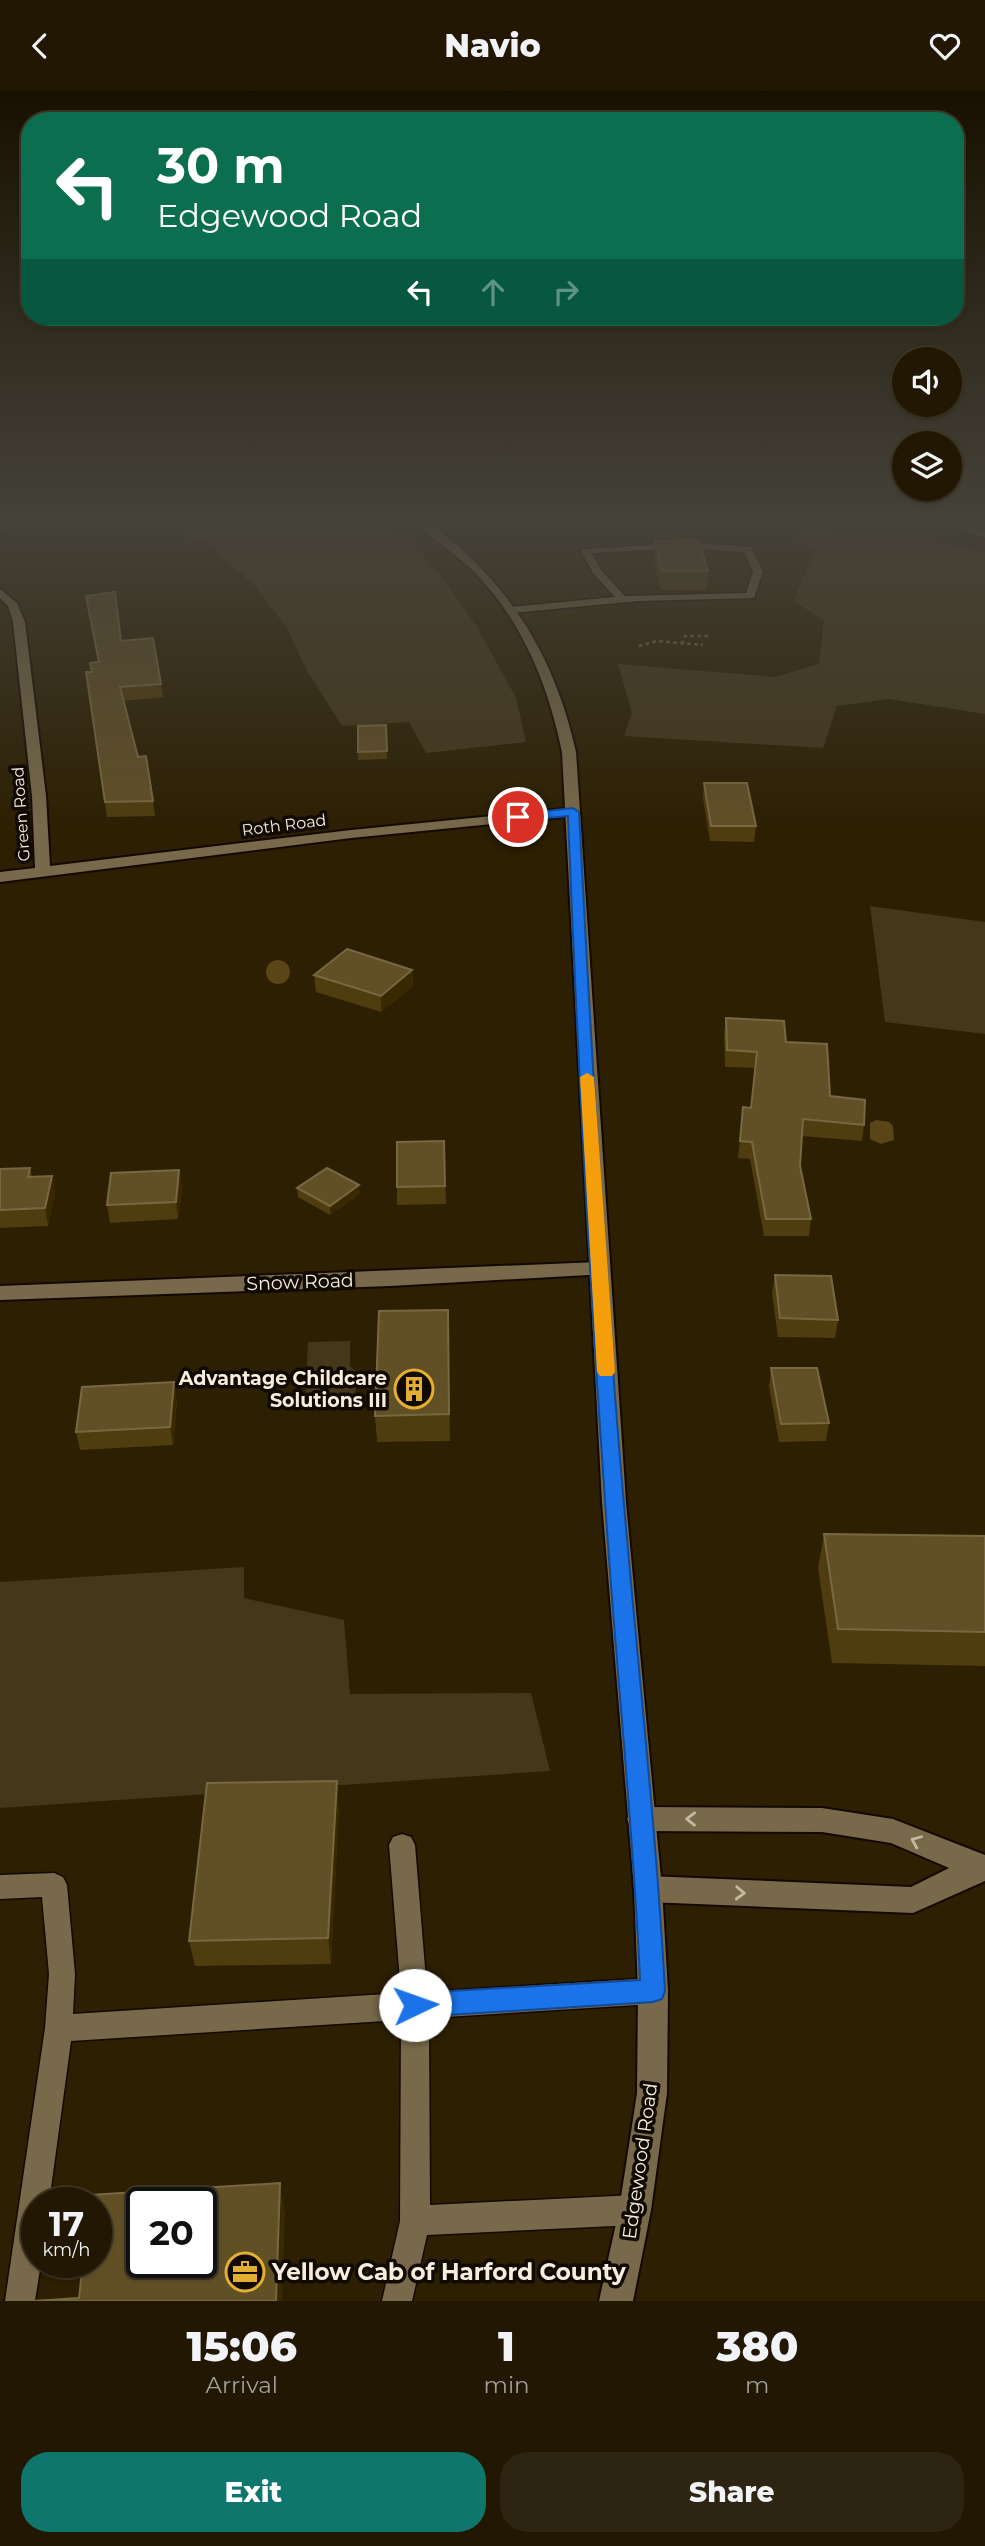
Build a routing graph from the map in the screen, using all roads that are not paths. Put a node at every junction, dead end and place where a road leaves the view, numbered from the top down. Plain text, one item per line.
1 (19, 625) edge
2 (521, 625) edge
3 (573, 812) junction
4 (43, 872) junction
5 (0, 877) edge
6 (599, 1269) junction
7 (0, 1293) edge
8 (641, 1819) junction
9 (402, 1845) dead end
10 (982, 1868) edge
11 (0, 1887) edge
12 (648, 1889) junction
13 (653, 1991) junction
14 (415, 2005) junction
15 (60, 2028) junction
16 (635, 2210) junction
17 (415, 2221) junction
18 (20, 2301) edge
19 (397, 2301) edge
20 (616, 2301) edge

1 - 4 street, Green Road
2 - 3 street, Edgewood Road
3 - 4 street, Roth Road
3 - 6 street, Edgewood Road
4 - 5 street, Roth Road
6 - 7 street, Snow Road
6 - 8 street, Edgewood Road
10 -> 8 street
8 - 12 street, Edgewood Road
9 - 14 lane
12 -> 10 street
11 - 15 lane
12 - 13 street, Edgewood Road
13 - 14 lane
13 - 16 street, Edgewood Road
14 - 15 lane
14 - 17 lane
15 - 18 lane
16 - 17 lane
16 - 20 street, Edgewood Road
17 - 19 lane

